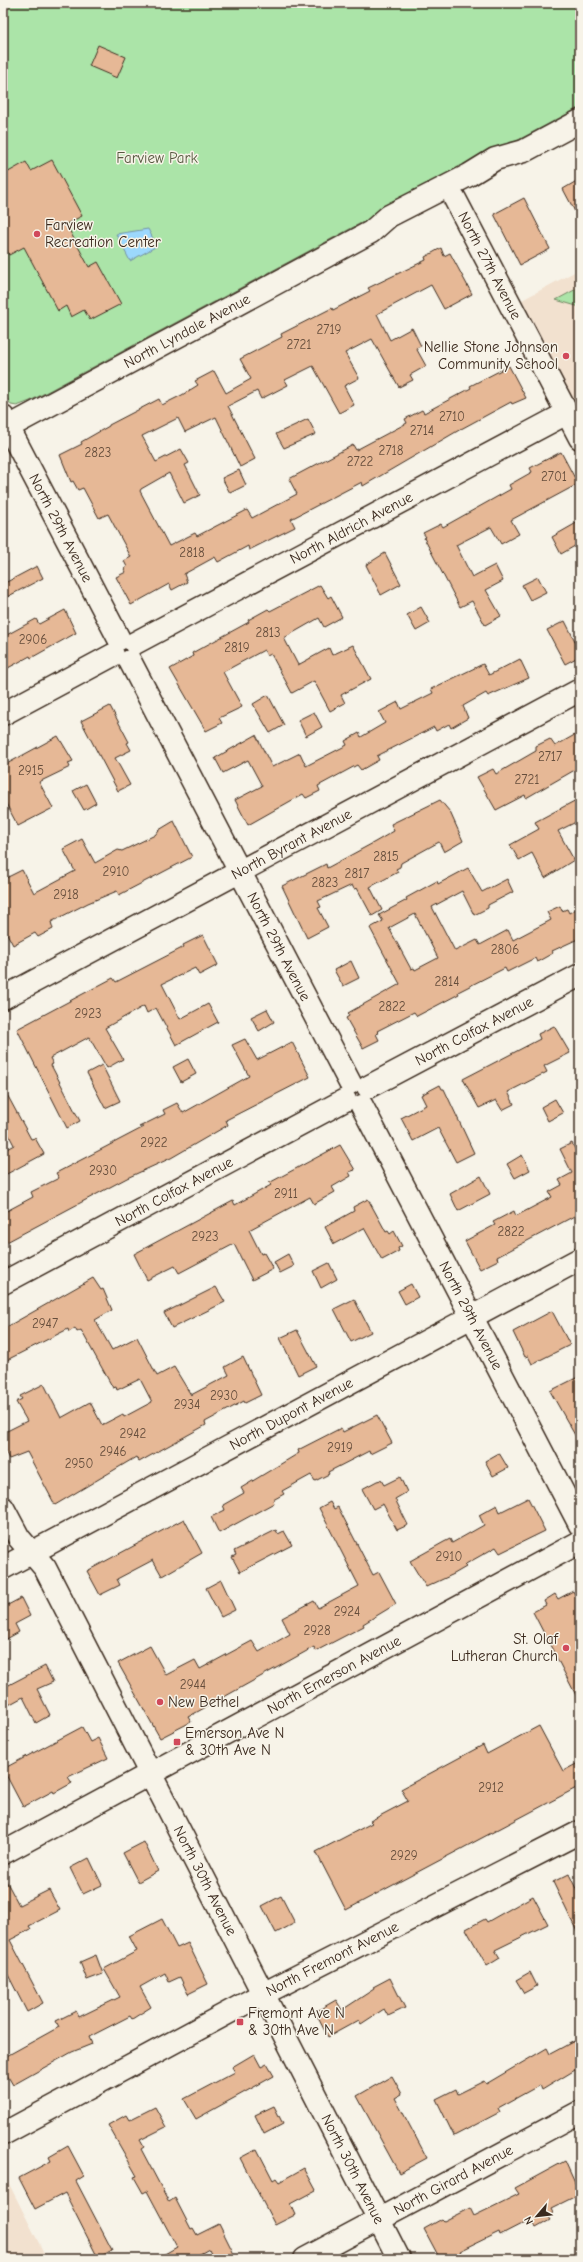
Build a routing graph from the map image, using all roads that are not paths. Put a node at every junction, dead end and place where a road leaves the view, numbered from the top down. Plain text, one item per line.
1 (580, 121) edge
2 (524, 151) junction
3 (455, 200) junction
4 (371, 232) junction
5 (567, 413) junction
6 (5, 425) edge
7 (580, 438) edge
8 (124, 649) junction
9 (580, 690) edge
10 (3, 714) edge
11 (240, 871) junction
12 (580, 975) edge
13 (3, 998) edge
14 (356, 1094) junction
15 (580, 1259) edge
16 (3, 1283) edge
17 (472, 1317) junction
18 (3, 1508) edge
19 (580, 1525) edge
20 (580, 1542) edge
21 (31, 1553) junction
22 (3, 1568) edge
23 (150, 1774) junction
24 (580, 1832) edge
25 (3, 1853) edge
26 (263, 1994) junction
27 (580, 2112) edge
28 (3, 2134) edge
29 (378, 2220) junction
30 (305, 2259) edge
31 (398, 2259) edge

1 - 2 street, North Lyndale Avenue
2 - 3 street, North Lyndale Avenue
2 - 4 street, North Lyndale Avenue
3 - 4 street, North Lyndale Avenue
3 - 5 street, North 27th Avenue
4 - 6 street, North Lyndale Avenue
5 - 7 street, North 27th Avenue
5 - 8 street, North Aldrich Avenue
6 - 8 street, North 29th Avenue
8 - 10 street, North Aldrich Avenue
8 - 11 street, North 29th Avenue
9 - 11 street, North Byrant Avenue
11 - 13 street, North Byrant Avenue
11 - 14 street, North 29th Avenue
12 - 14 street, North Colfax Avenue
14 - 16 street, North Colfax Avenue
14 - 17 street, North 29th Avenue
15 - 17 street, North Dupont Avenue
17 - 19 street, North 29th Avenue
17 - 21 street, North Dupont Avenue
18 - 21 street, North 30th Avenue
20 - 23 street, North Emerson Avenue
21 - 22 street, North Dupont Avenue
21 - 23 street, North 30th Avenue
23 - 25 street, North Emerson Avenue
23 - 26 street, North 30th Avenue
24 - 26 street, North Fremont Avenue
26 - 28 street, North Fremont Avenue
26 - 29 street, North 30th Avenue
27 - 29 street, North Girard Avenue
29 - 30 street, North Girard Avenue
29 - 31 street, North 30th Avenue

